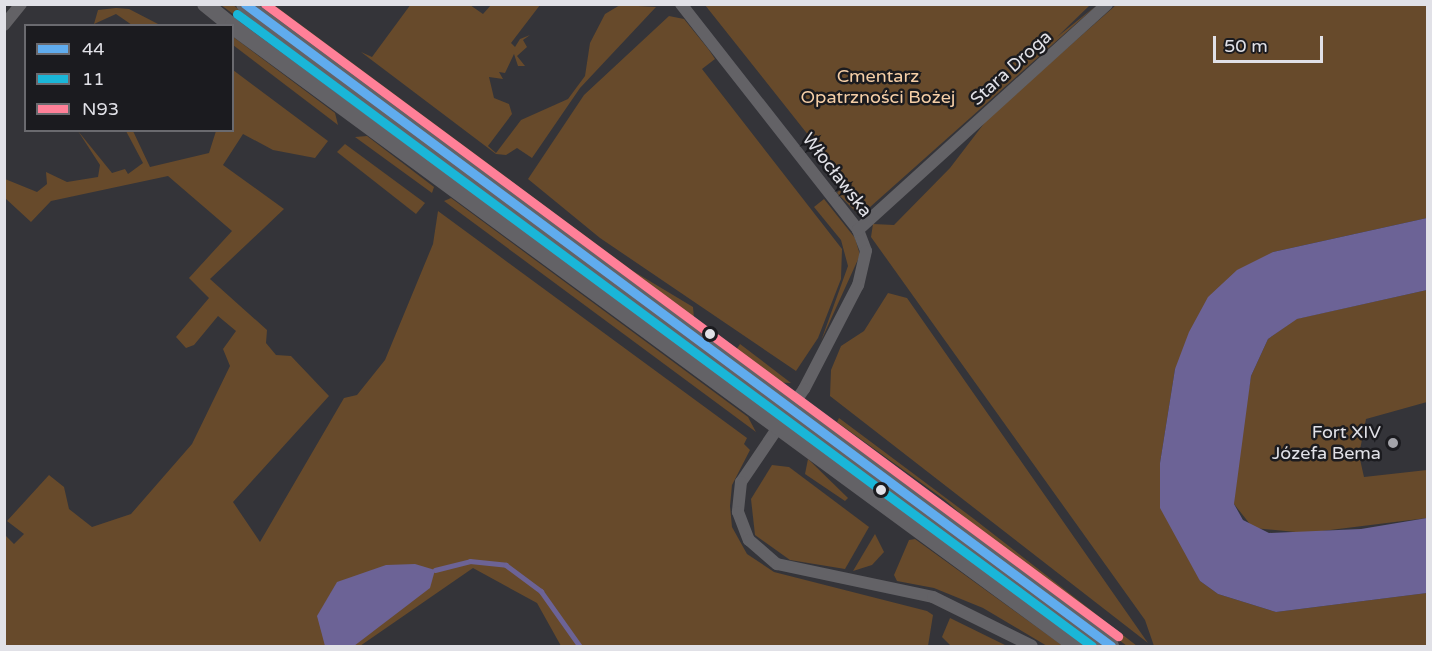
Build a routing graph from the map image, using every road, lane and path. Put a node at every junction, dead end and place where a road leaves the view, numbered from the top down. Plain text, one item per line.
1 (21, 4) edge
2 (204, 4) edge
3 (244, 4) edge
4 (681, 4) edge
5 (1107, 4) edge
6 (229, 24) edge
7 (4, 25) edge
8 (234, 27) edge
9 (858, 230) junction
10 (791, 407) junction
11 (777, 427) junction
12 (1032, 646) edge
13 (1076, 646) edge
14 (1111, 646) edge

1 - 7 street
2 - 6 main road
3 - 10 main road
4 - 9 street, Włocławska
5 - 9 street, Stara Droga
8 - 11 main road
9 - 10 street, Włocławska
10 - 11 street
10 - 14 main road
11 - 12 street
11 - 13 main road

